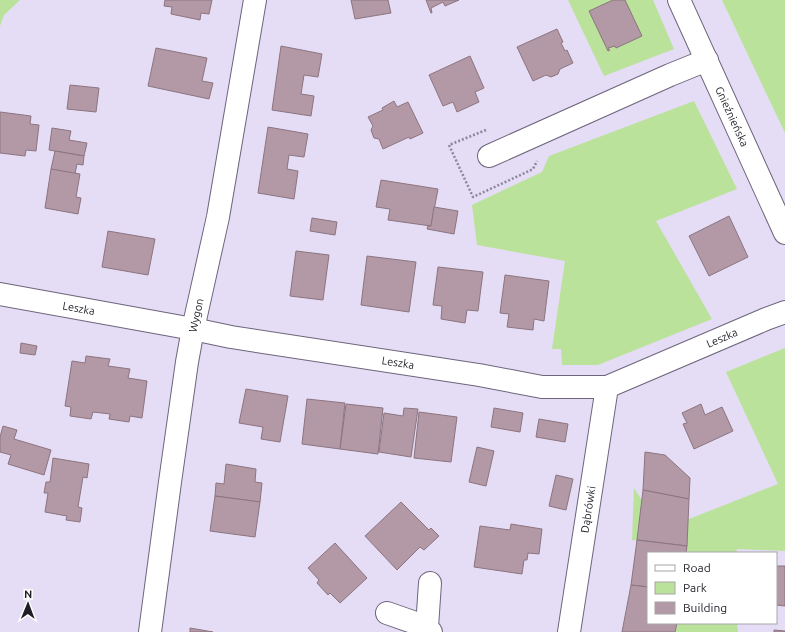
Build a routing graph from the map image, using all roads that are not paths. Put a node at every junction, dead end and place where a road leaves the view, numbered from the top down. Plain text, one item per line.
1 (255, 0) edge
2 (679, 0) edge
3 (707, 60) junction
4 (490, 156) dead end
5 (785, 233) edge
6 (0, 294) edge
7 (785, 312) edge
8 (193, 329) junction
9 (607, 388) junction
10 (430, 583) dead end
11 (387, 613) dead end
12 (429, 629) edge
13 (150, 632) edge
14 (569, 632) edge

1 - 8 street, Wygon
2 - 3 street, Gnieźnieńska
3 - 4 street
3 - 5 street, Gnieźnieńska
6 - 8 street, Leszka
7 - 9 street, Leszka
8 - 9 street, Leszka
8 - 13 street, Wygon
9 - 14 street, Dąbrówki
10 - 12 street
11 - 12 street

